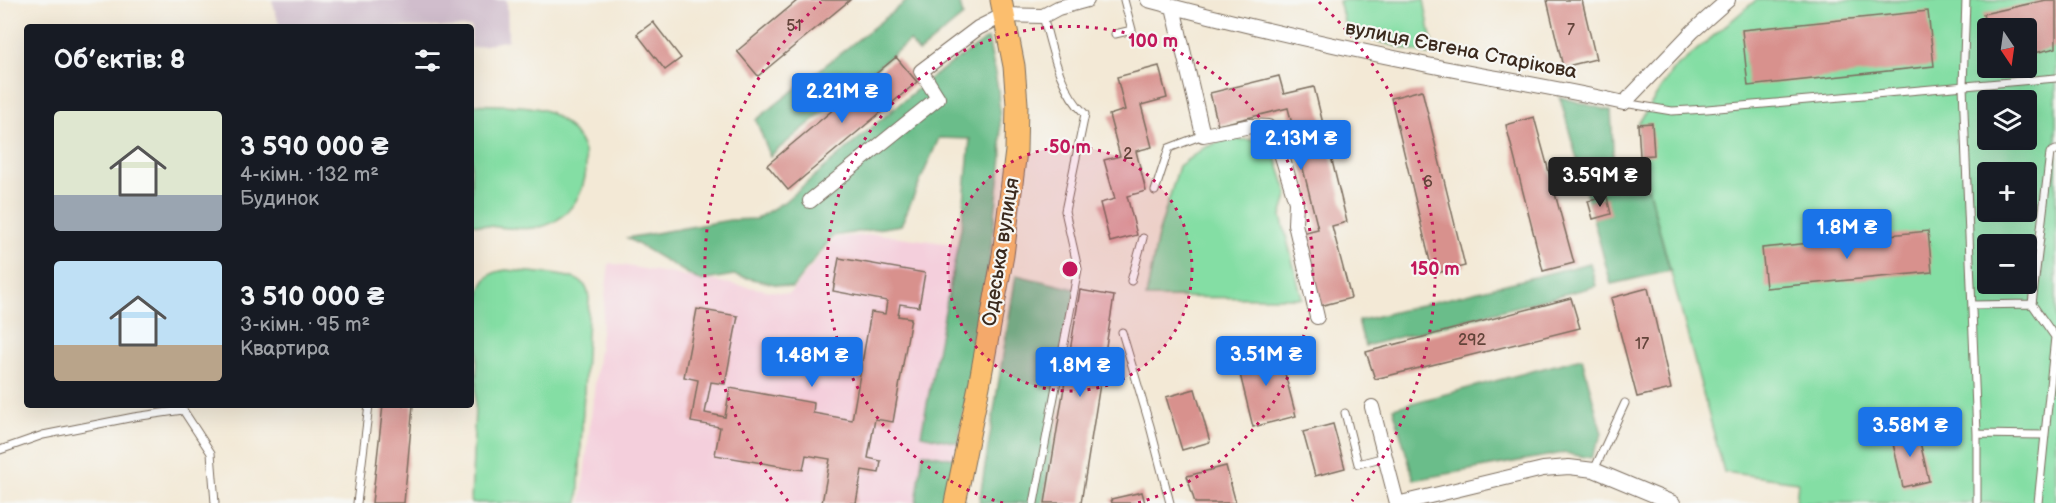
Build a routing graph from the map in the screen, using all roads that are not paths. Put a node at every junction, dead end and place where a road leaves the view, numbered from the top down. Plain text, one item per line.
1 (1087, 0) edge
2 (1124, 0) edge
3 (1148, 0) edge
4 (1728, 0) edge
5 (1966, 0) edge
6 (1173, 7) junction
7 (1003, 8) edge
8 (1043, 16) junction
9 (1115, 34) dead end
10 (2056, 78) edge
11 (1963, 86) junction
12 (1624, 103) junction
13 (1203, 135) junction
14 (2056, 150) edge
15 (1155, 191) dead end
16 (810, 201) dead end
17 (1143, 238) dead end
18 (1131, 281) dead end
19 (2032, 304) junction
20 (1973, 305) junction
21 (1317, 317) dead end
22 (1122, 332) dead end
23 (1624, 403) dead end
24 (1372, 407) dead end
25 (369, 408) edge
26 (1345, 413) dead end
27 (1977, 434) junction
28 (2045, 435) junction
29 (0, 450) edge
30 (1385, 457) junction
31 (1594, 470) junction
32 (215, 503) edge
33 (357, 503) edge
34 (955, 503) edge
35 (1034, 503) edge
36 (1170, 503) edge
37 (1399, 503) edge
38 (1673, 503) edge
39 (1977, 503) edge
40 (2038, 503) edge

1 - 8 street
2 - 9 lane
3 - 6 street, вулиця Євгена Старікова
4 - 12 street
5 - 11 lane
6 - 12 street, вулиця Євгена Старікова
6 - 13 street
7 - 8 street
7 - 16 street
7 - 34 main road, Одеська вулиця
8 - 35 lane
10 - 11 lane
11 - 12 lane
11 - 20 lane
13 - 15 lane
13 - 21 street
14 - 19 lane
17 - 18 lane
19 - 20 lane
19 - 28 lane
20 - 27 lane
22 - 36 lane
23 - 31 lane
24 - 30 street
25 - 33 lane
26 - 30 lane
27 - 28 lane
27 - 39 lane
28 - 40 lane
29 - 32 lane
30 - 37 street
31 - 37 street
31 - 38 street

